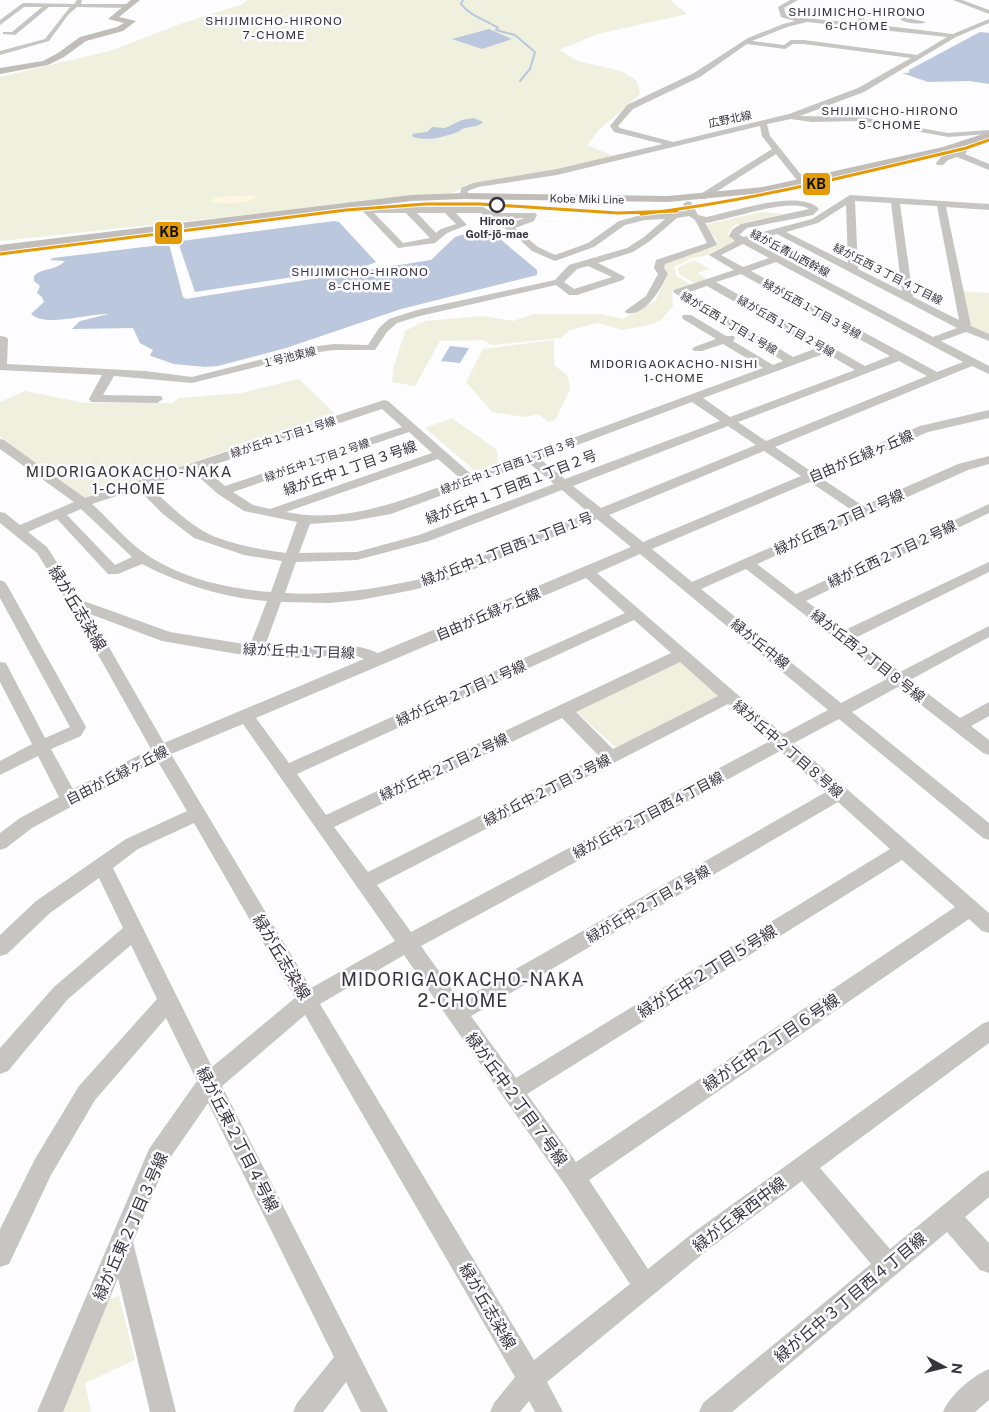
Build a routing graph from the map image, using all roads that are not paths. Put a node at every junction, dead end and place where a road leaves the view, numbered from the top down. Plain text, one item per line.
1 (80, 0) edge
2 (136, 0) edge
3 (795, 0) edge
4 (957, 0) edge
5 (962, 0) edge
6 (48, 6) junction
7 (74, 6) junction
8 (128, 6) junction
9 (989, 12) edge
10 (809, 20) junction
11 (989, 21) edge
12 (9, 24) edge
13 (859, 24) junction
14 (956, 26) dead end
15 (934, 28) junction
16 (972, 28) junction
17 (2, 34) edge
18 (954, 36) junction
19 (746, 42) junction
20 (922, 48) dead end
21 (932, 50) junction
22 (0, 53) edge
23 (918, 57) junction
24 (0, 71) edge
25 (792, 116) junction
26 (763, 124) junction
27 (989, 133) edge
28 (671, 144) junction
29 (959, 144) junction
30 (975, 149) dead end
31 (776, 150) junction
32 (940, 163) dead end
33 (989, 167) edge
34 (803, 182) junction
35 (464, 196) junction
36 (702, 197) junction
37 (684, 198) junction
38 (850, 198) junction
39 (895, 201) junction
40 (942, 204) junction
41 (364, 207) junction
42 (408, 209) junction
43 (447, 209) junction
44 (988, 210) edge
45 (494, 216) junction
46 (674, 216) junction
47 (695, 216) junction
48 (509, 227) junction
49 (777, 232) junction
50 (435, 238) junction
51 (742, 242) junction
52 (0, 250) edge
53 (776, 260) junction
54 (589, 262) junction
55 (743, 270) junction
56 (853, 270) junction
57 (558, 282) junction
58 (708, 282) junction
59 (908, 299) junction
60 (630, 311) dead end
61 (687, 317) dead end
62 (966, 328) junction
63 (744, 333) junction
64 (989, 338) edge
65 (2, 339) dead end
66 (725, 340) junction
67 (932, 341) junction
68 (826, 349) junction
69 (698, 350) dead end
70 (898, 356) junction
71 (792, 362) junction
72 (973, 362) junction
73 (0, 368) edge
74 (772, 369) junction
75 (864, 370) junction
76 (989, 371) edge
77 (110, 372) junction
78 (936, 376) junction
79 (373, 395) dead end
80 (694, 398) junction
81 (157, 399) dead end
82 (384, 404) junction
83 (989, 414) edge
84 (728, 422) junction
85 (410, 428) junction
86 (0, 443) edge
87 (765, 446) junction
88 (440, 454) junction
89 (530, 457) junction
90 (989, 460) edge
91 (194, 466) junction
92 (810, 477) junction
93 (470, 480) junction
94 (140, 484) junction
95 (564, 484) junction
96 (223, 492) junction
97 (83, 503) junction
98 (989, 508) edge
99 (863, 512) junction
100 (58, 513) junction
101 (271, 513) junction
102 (600, 514) junction
103 (0, 516) edge
104 (305, 520) junction
105 (18, 531) junction
106 (642, 548) junction
107 (143, 558) junction
108 (291, 558) junction
109 (747, 563) junction
110 (989, 566) edge
111 (587, 572) junction
112 (0, 585) edge
113 (691, 588) junction
114 (276, 598) junction
115 (795, 600) junction
116 (76, 603) junction
117 (635, 614) junction
118 (989, 632) edge
119 (844, 637) junction
120 (256, 650) junction
121 (681, 655) junction
122 (379, 660) junction
123 (0, 667) edge
124 (899, 680) junction
125 (729, 697) junction
126 (989, 708) edge
127 (564, 710) junction
128 (841, 711) junction
129 (246, 716) junction
130 (959, 726) junction
131 (781, 743) junction
132 (42, 746) junction
133 (989, 749) edge
134 (160, 752) junction
135 (611, 757) junction
136 (0, 769) edge
137 (286, 772) junction
138 (839, 793) junction
139 (70, 799) junction
140 (198, 814) junction
141 (323, 824) junction
142 (989, 833) edge
143 (0, 843) edge
144 (903, 850) junction
145 (102, 866) junction
146 (364, 883) junction
147 (969, 908) junction
148 (989, 925) edge
149 (134, 930) junction
150 (406, 944) junction
151 (0, 948) edge
152 (308, 1000) junction
153 (168, 1001) junction
154 (457, 1014) junction
155 (989, 1031) edge
156 (0, 1064) edge
157 (210, 1083) junction
158 (512, 1092) junction
159 (804, 1166) junction
160 (573, 1177) junction
161 (989, 1182) edge
162 (948, 1216) junction
163 (122, 1243) junction
164 (0, 1255) edge
165 (989, 1261) edge
166 (888, 1265) junction
167 (646, 1287) junction
168 (349, 1359) junction
169 (530, 1378) junction
170 (989, 1382) edge
171 (50, 1412) edge
172 (163, 1412) edge
173 (306, 1412) edge
174 (375, 1412) edge
175 (503, 1412) edge
176 (550, 1412) edge
177 (713, 1412) edge
178 (956, 1412) edge

1 - 7 street
2 - 8 main road
3 - 10 street
4 - 5 street
4 - 9 street
6 - 7 street
6 - 12 street
6 - 12 street
7 - 8 street
7 - 22 street
8 - 24 main road
10 - 13 street
10 - 19 street
11 - 16 street, 広野北線
12 - 17 street
13 - 15 street
13 - 15 street
14 - 16 street
15 - 18 street
16 - 18 street, 広野北線
18 - 21 street, 広野北線
19 - 23 street
19 - 28 street
20 - 21 street
21 - 23 street, 広野北線
23 - 25 street, 広野北線
25 - 26 street, 広野北線
25 - 29 street
26 - 28 street, 広野北線
26 - 31 street
27 - 29 main road, Kobe Miki Line
28 - 35 street, 広野北線
29 - 30 street
29 - 32 street
29 - 33 street
29 - 34 main road, Kobe Miki Line
31 - 34 street
31 - 36 street
34 - 36 main road, Kobe Miki Line
35 - 37 main road, Kobe Miki Line
35 - 41 main road, Kobe Miki Line
36 - 37 main road, Kobe Miki Line
37 - 47 street
38 - 39 street
38 - 49 street
38 - 56 street
39 - 40 street
39 - 59 street
40 - 44 street
40 - 62 street
41 - 42 street
41 - 50 street
41 - 52 main road, Kobe Miki Line
42 - 43 street
42 - 50 street
43 - 45 street
43 - 50 street
45 - 48 street
45 - 48 street
46 - 47 street
46 - 48 street
46 - 54 street, １号池東線
47 - 51 street, 緑が丘青山西幹線
47 - 60 street
49 - 51 street
49 - 56 street, 緑が丘西３丁目４丁目線
51 - 53 street, 緑が丘青山西幹線
51 - 55 street, 緑が丘西１丁目３号線
53 - 55 street, 緑が丘西１丁目１号線
53 - 67 street, 緑が丘青山西幹線
54 - 57 street, １号池東線
54 - 57 street
55 - 58 street, 緑が丘西１丁目１号線
55 - 70 street, 緑が丘西１丁目３号線
56 - 59 street, 緑が丘西３丁目４丁目線
57 - 77 street, １号池東線
58 - 63 street, 緑が丘西１丁目１号線
58 - 68 street, 緑が丘西１丁目２号線
59 - 62 street, 緑が丘西３丁目４丁目線
61 - 66 street
62 - 64 street, 緑が丘西３丁目４丁目線
62 - 67 street
63 - 66 street
63 - 71 street, 緑が丘西１丁目１号線
65 - 73 street
66 - 69 street
66 - 74 street
67 - 72 street, 緑が丘青山西幹線
68 - 71 street, 緑が丘中１丁目西１丁目３号
68 - 75 street, 緑が丘西１丁目２号線
70 - 75 street, 緑が丘中１丁目西１丁目２号
70 - 78 street, 緑が丘西１丁目３号線
71 - 74 street, 緑が丘中１丁目西１丁目３号
72 - 76 street, 緑が丘青山西幹線
72 - 78 street, 緑が丘中１丁目西１丁目１号
73 - 77 street, １号池東線
74 - 80 street, 緑が丘中１丁目西１丁目３号
75 - 84 street, 緑が丘中１丁目西１丁目２号
77 - 81 street
78 - 87 street, 緑が丘中１丁目西１丁目１号
79 - 82 street
80 - 84 street
80 - 89 street, 緑が丘中１丁目西１丁目３号
82 - 85 street
82 - 91 street, 緑が丘中１丁目１号線
83 - 92 street, 自由が丘緑ヶ丘線
84 - 87 street
84 - 95 street, 緑が丘中１丁目西１丁目２号
85 - 88 street
85 - 96 street, 緑が丘中１丁目２号線
86 - 97 street, 緑が丘中１丁目西１丁目１号
87 - 92 street
87 - 102 street, 緑が丘中１丁目西１丁目１号
88 - 93 street
88 - 101 street, 緑が丘中１丁目３号線
89 - 93 street, 緑が丘中１丁目西１丁目３号
89 - 95 street, 緑が丘中線
90 - 99 street, 緑が丘西２丁目１号線
91 - 94 street, 緑が丘中１丁目１号線
91 - 96 street, 緑が丘中１丁目西１丁目３号
92 - 99 street
92 - 106 street, 自由が丘緑ヶ丘線
93 - 104 street, 緑が丘中１丁目西１丁目３号
94 - 97 street, 緑が丘中１丁目１号線
94 - 108 street, 緑が丘中１丁目西１丁目２号
95 - 102 street, 緑が丘中線
95 - 108 street, 緑が丘中１丁目西１丁目２号
96 - 101 street, 緑が丘中１丁目西１丁目３号
97 - 100 street, 緑が丘中１丁目１号線
97 - 107 street, 緑が丘中１丁目西１丁目１号
98 - 115 street, 緑が丘西２丁目２号線
99 - 109 street, 緑が丘西２丁目１号線
100 - 105 street, 緑が丘中１丁目１号線
100 - 107 street
101 - 104 street, 緑が丘中１丁目西１丁目３号
102 - 106 street, 緑が丘中線
102 - 114 street, 緑が丘中１丁目西１丁目１号
103 - 105 street, 緑が丘志染線
104 - 108 street
105 - 116 street, 緑が丘志染線
106 - 111 street, 自由が丘緑ヶ丘線
106 - 113 street, 緑が丘中線
107 - 114 street, 緑が丘中１丁目西１丁目１号
108 - 114 street
109 - 113 street, 緑が丘西２丁目１号線
109 - 115 street, 緑が丘西２丁目８号線
110 - 119 street
111 - 117 street, 緑が丘中２丁目８号線
111 - 122 street, 自由が丘緑ヶ丘線
112 - 132 street
113 - 128 street, 緑が丘中線
114 - 120 street
115 - 119 street, 緑が丘西２丁目８号線
116 - 120 street, 緑が丘中１丁目線
116 - 134 street, 緑が丘志染線
117 - 121 street, 緑が丘中２丁目８号線
117 - 137 street, 緑が丘中２丁目１号線
118 - 124 street, 緑が丘中２丁目西４丁目線
119 - 124 street, 緑が丘西２丁目８号線
120 - 122 street, 緑が丘中１丁目線
121 - 125 street, 緑が丘中２丁目８号線
121 - 127 street, 緑が丘中２丁目２号線
122 - 129 street, 自由が丘緑ヶ丘線
123 - 132 street
124 - 128 street, 緑が丘中２丁目西４丁目線
124 - 130 street, 緑が丘西２丁目８号線
125 - 131 street, 緑が丘中２丁目８号線
125 - 135 street, 緑が丘中２丁目３号線
126 - 130 street
127 - 135 street
127 - 141 street, 緑が丘中２丁目２号線
128 - 131 street, 緑が丘中２丁目西４丁目線
128 - 142 street, 緑が丘中線
129 - 134 street, 自由が丘緑ヶ丘線
129 - 137 street, 緑が丘中２丁目７号線
130 - 133 street, 緑が丘西２丁目８号線
131 - 138 street, 緑が丘中２丁目８号線
131 - 150 street, 緑が丘中２丁目西４丁目線
132 - 136 street
132 - 139 street
134 - 139 street, 自由が丘緑ヶ丘線
134 - 140 street, 緑が丘志染線
135 - 146 street, 緑が丘中２丁目３号線
137 - 141 street, 緑が丘中２丁目７号線
138 - 144 street, 緑が丘中２丁目８号線
138 - 154 street, 緑が丘中２丁目４号線
139 - 143 street, 自由が丘緑ヶ丘線
140 - 145 street
140 - 152 street, 緑が丘志染線
141 - 146 street, 緑が丘中２丁目７号線
144 - 147 street, 緑が丘中２丁目８号線
144 - 158 street, 緑が丘中２丁目５号線
145 - 149 street, 緑が丘東２丁目４号線
145 - 151 street
146 - 150 street, 緑が丘中２丁目７号線
147 - 148 street, 緑が丘中２丁目８号線
147 - 160 street, 緑が丘中２丁目６号線
149 - 153 street, 緑が丘東２丁目４号線
149 - 156 street
150 - 152 street, 緑が丘中２丁目西４丁目線
150 - 154 street, 緑が丘中２丁目７号線
152 - 157 street, 緑が丘東２丁目３号線
152 - 169 street, 緑が丘志染線
153 - 157 street, 緑が丘東２丁目４号線
153 - 164 street
154 - 158 street, 緑が丘中２丁目７号線
155 - 159 street, 緑が丘東西中線
157 - 163 street, 緑が丘東２丁目３号線
157 - 168 street, 緑が丘東２丁目４号線
158 - 160 street, 緑が丘中２丁目７号線
159 - 166 street
159 - 167 street, 緑が丘東西中線
160 - 167 street, 緑が丘中２丁目７号線
161 - 162 street, 緑が丘中３丁目西４丁目線
162 - 165 street
162 - 166 street, 緑が丘中３丁目西４丁目線
163 - 171 street, 緑が丘東２丁目３号線
163 - 172 street
166 - 177 street, 緑が丘中３丁目西４丁目線
167 - 169 street, 緑が丘東西中線
168 - 173 street
168 - 174 street, 緑が丘東２丁目４号線
169 - 175 street, 緑が丘東西中線
169 - 176 street, 緑が丘志染線
170 - 178 street

